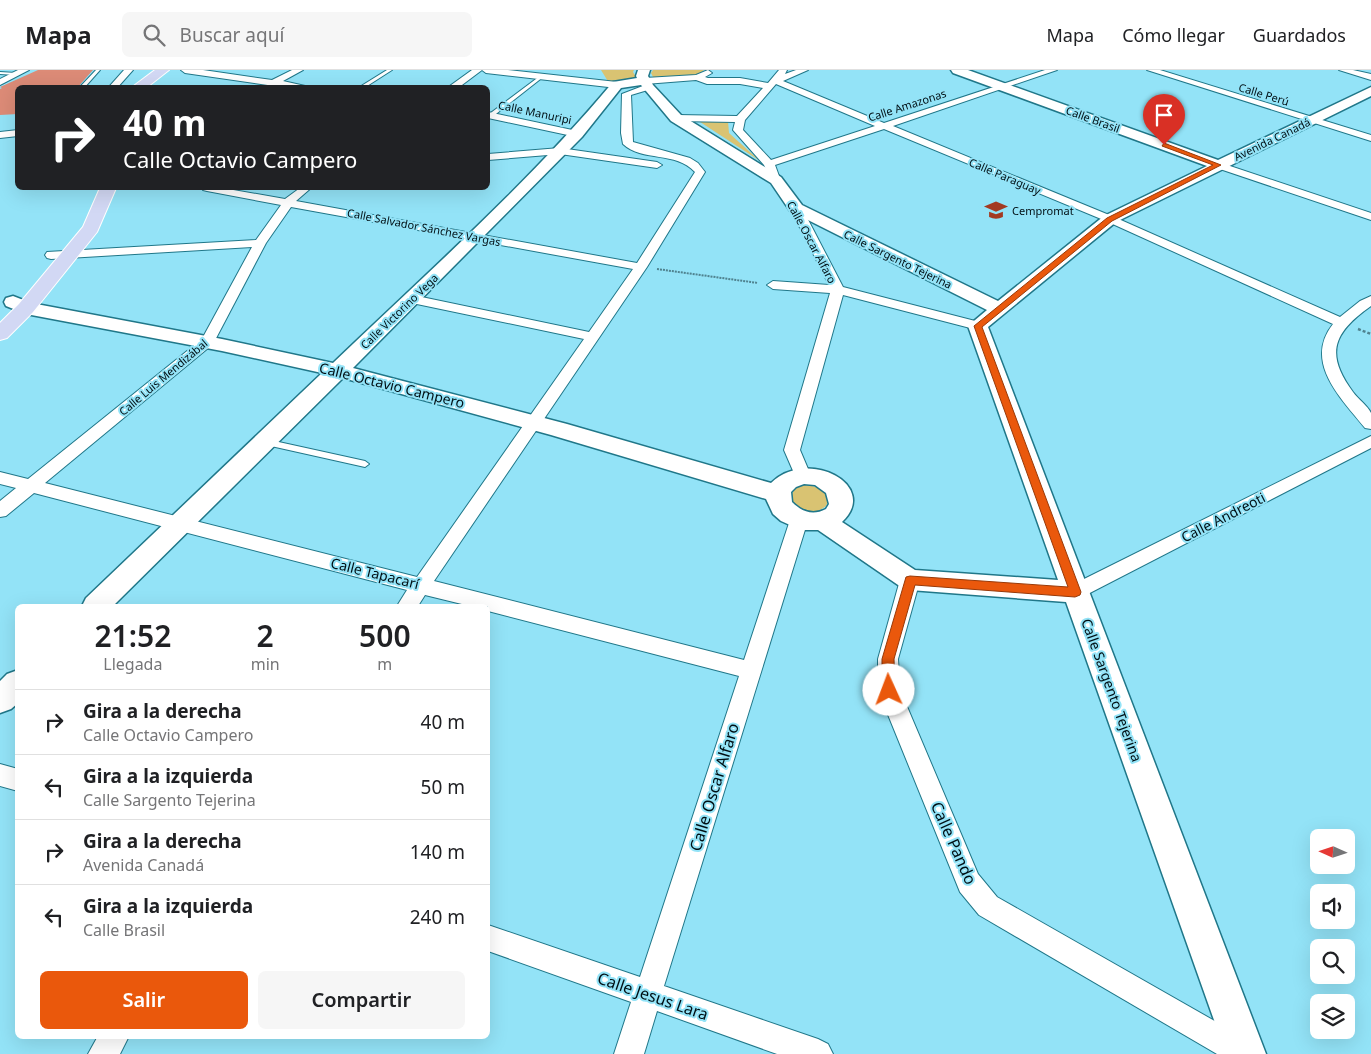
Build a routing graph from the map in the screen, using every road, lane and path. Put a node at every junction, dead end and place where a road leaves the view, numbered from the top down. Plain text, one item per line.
1 (25, 70) edge
2 (98, 70) edge
3 (129, 70) edge
4 (163, 70) edge
5 (175, 70) edge
6 (185, 70) edge
7 (299, 70) edge
8 (390, 70) edge
9 (478, 70) edge
10 (486, 70) edge
11 (708, 70) edge
12 (784, 70) edge
13 (793, 70) edge
14 (804, 70) edge
15 (958, 70) edge
16 (1053, 70) edge
17 (1151, 70) edge
18 (1343, 70) edge
19 (0, 73) edge
20 (16, 74) junction
21 (541, 77) junction
22 (1371, 77) edge
23 (697, 78) junction
24 (646, 79) edge
25 (614, 81) junction
26 (0, 82) edge
27 (275, 82) junction
28 (773, 83) junction
29 (84, 85) edge
30 (115, 85) edge
31 (141, 85) edge
32 (154, 85) edge
33 (270, 85) edge
34 (292, 85) edge
35 (365, 85) edge
36 (456, 85) edge
37 (1004, 86) junction
38 (1371, 91) edge
39 (490, 114) edge
40 (490, 115) edge
41 (676, 118) junction
42 (740, 119) junction
43 (1312, 119) junction
44 (884, 126) junction
45 (15, 133) edge
46 (577, 134) junction
47 (0, 135) edge
48 (1371, 138) edge
49 (560, 151) junction
50 (490, 157) edge
51 (769, 164) junction
52 (1218, 165) junction
53 (700, 172) junction
54 (776, 180) junction
55 (92, 190) edge
56 (107, 190) edge
57 (220, 190) edge
58 (303, 190) edge
59 (289, 201) junction
60 (796, 208) junction
61 (1371, 217) edge
62 (1110, 219) junction
63 (476, 236) junction
64 (260, 243) junction
65 (70, 254) junction
66 (51, 256) junction
67 (641, 267) junction
68 (773, 285) joint
69 (838, 290) junction
70 (412, 299) junction
71 (1371, 300) edge
72 (10, 307) edge
73 (989, 318) junction
74 (1343, 323) junction
75 (0, 334) edge
76 (592, 337) junction
77 (208, 341) junction
78 (338, 370) junction
79 (533, 421) junction
80 (1371, 424) edge
81 (1371, 441) edge
82 (264, 442) junction
83 (364, 464) dead end
84 (804, 476) junction
85 (0, 478) edge
86 (30, 487) junction
87 (777, 494) junction
88 (0, 511) edge
89 (810, 521) junction
90 (179, 525) junction
91 (910, 580) junction
92 (422, 585) junction
93 (1075, 592) junction
94 (98, 604) edge
95 (408, 604) edge
96 (750, 670) junction
97 (15, 685) edge
98 (0, 700) edge
99 (0, 775) edge
100 (15, 779) edge
101 (490, 939) edge
102 (648, 994) junction
103 (113, 1039) edge
104 (103, 1054) edge
105 (629, 1054) edge
106 (818, 1054) edge
107 (1246, 1054) edge

1 - 20 street
2 - 29 lane
3 - 30 street
4 - 31 main road
5 - 32 main road
6 - 27 street
7 - 27 street
8 - 35 lane
9 - 36 street
10 - 21 street
11 - 23 street
12 - 28 street
13 - 28 street
14 - 28 street
15 - 37 street, Calle Brasil
16 - 37 street, Calle Amazonas
17 - 43 street, Calle Perú
18 - 22 street
19 - 20 lane
20 - 26 street
21 - 25 street
21 - 39 lane
23 - 24 street, Calle Paraguay
23 - 28 street, Calle Paraguay
24 - 25 street
24 - 41 street, Calle Oscar Alfaro
24 - 53 street, Calle Paraguay
25 - 46 street, Calle Victorino Vega
27 - 33 street
27 - 34 street
28 - 42 street
28 - 44 street, Calle Paraguay
37 - 44 street, Calle Amazonas
37 - 52 street, Calle Brasil
38 - 43 street, Avenida Canadá
40 - 46 street, Calle Manuripi
41 - 42 street
41 - 54 street, Calle Oscar Alfaro
42 - 51 street
43 - 48 street, Calle Perú
43 - 52 street, Avenida Canadá
44 - 51 street, Calle Amazonas
44 - 62 street, Calle Paraguay
45 - 47 street
46 - 49 street, Calle Victorino Vega
49 - 50 street
49 - 53 street
49 - 63 street, Calle Victorino Vega
51 - 54 street
52 - 61 street, Calle Brasil
52 - 62 street, Avenida Canadá
53 - 67 street
54 - 60 street, Calle Oscar Alfaro
55 - 66 main road
56 - 65 main road
57 - 59 street, Calle Salvador Sánchez Vargas
58 - 59 street, Calle Luis Mendizábal
59 - 63 street, Calle Salvador Sánchez Vargas
59 - 64 street, Calle Luis Mendizábal
60 - 69 street, Calle Oscar Alfaro
60 - 73 street, Calle Sargento Tejerina
62 - 73 street, Avenida Canadá
62 - 74 street, Calle Paraguay
63 - 67 street, Calle Salvador Sánchez Vargas
63 - 70 street, Calle Victorino Vega
64 - 65 street
64 - 77 street, Calle Luis Mendizábal
65 - 66 street
65 - 72 main road
66 - 72 main road
67 - 68 path
67 - 76 street
68 - 69 street
69 - 73 street
69 - 84 street, Calle Oscar Alfaro
70 - 76 street
70 - 78 street, Calle Victorino Vega
71 - 74 street
72 - 75 main road
72 - 77 street, Calle Octavio Campero
73 - 93 street, Calle Sargento Tejerina
74 - 80 street
76 - 79 street
77 - 78 street, Calle Octavio Campero
77 - 86 street, Calle Luis Mendizábal
78 - 79 street, Calle Octavio Campero
78 - 82 street, Calle Victorino Vega
79 - 87 street, Calle Octavio Campero
79 - 92 street
81 - 93 street, Calle Andreoti
82 - 83 lane
82 - 90 street, Calle Victorino Vega
84 - 87 street
84 - 89 street
85 - 86 street, Calle Tapacarí
86 - 88 street, Calle Luis Mendizábal
86 - 90 street, Calle Tapacarí
87 - 89 street
89 - 91 street
89 - 96 street, Calle Oscar Alfaro
90 - 92 street, Calle Tapacarí
90 - 94 street, Calle Victorino Vega
91 - 93 street
91 - 107 street, Calle Pando
92 - 95 street
92 - 96 street, Calle Tapacarí
93 - 107 street, Calle Sargento Tejerina
96 - 102 street, Calle Oscar Alfaro
97 - 98 street
99 - 100 street
101 - 102 street, Calle Jesus Lara
102 - 105 street, Calle Oscar Alfaro
102 - 106 street, Calle Jesus Lara
103 - 104 street

